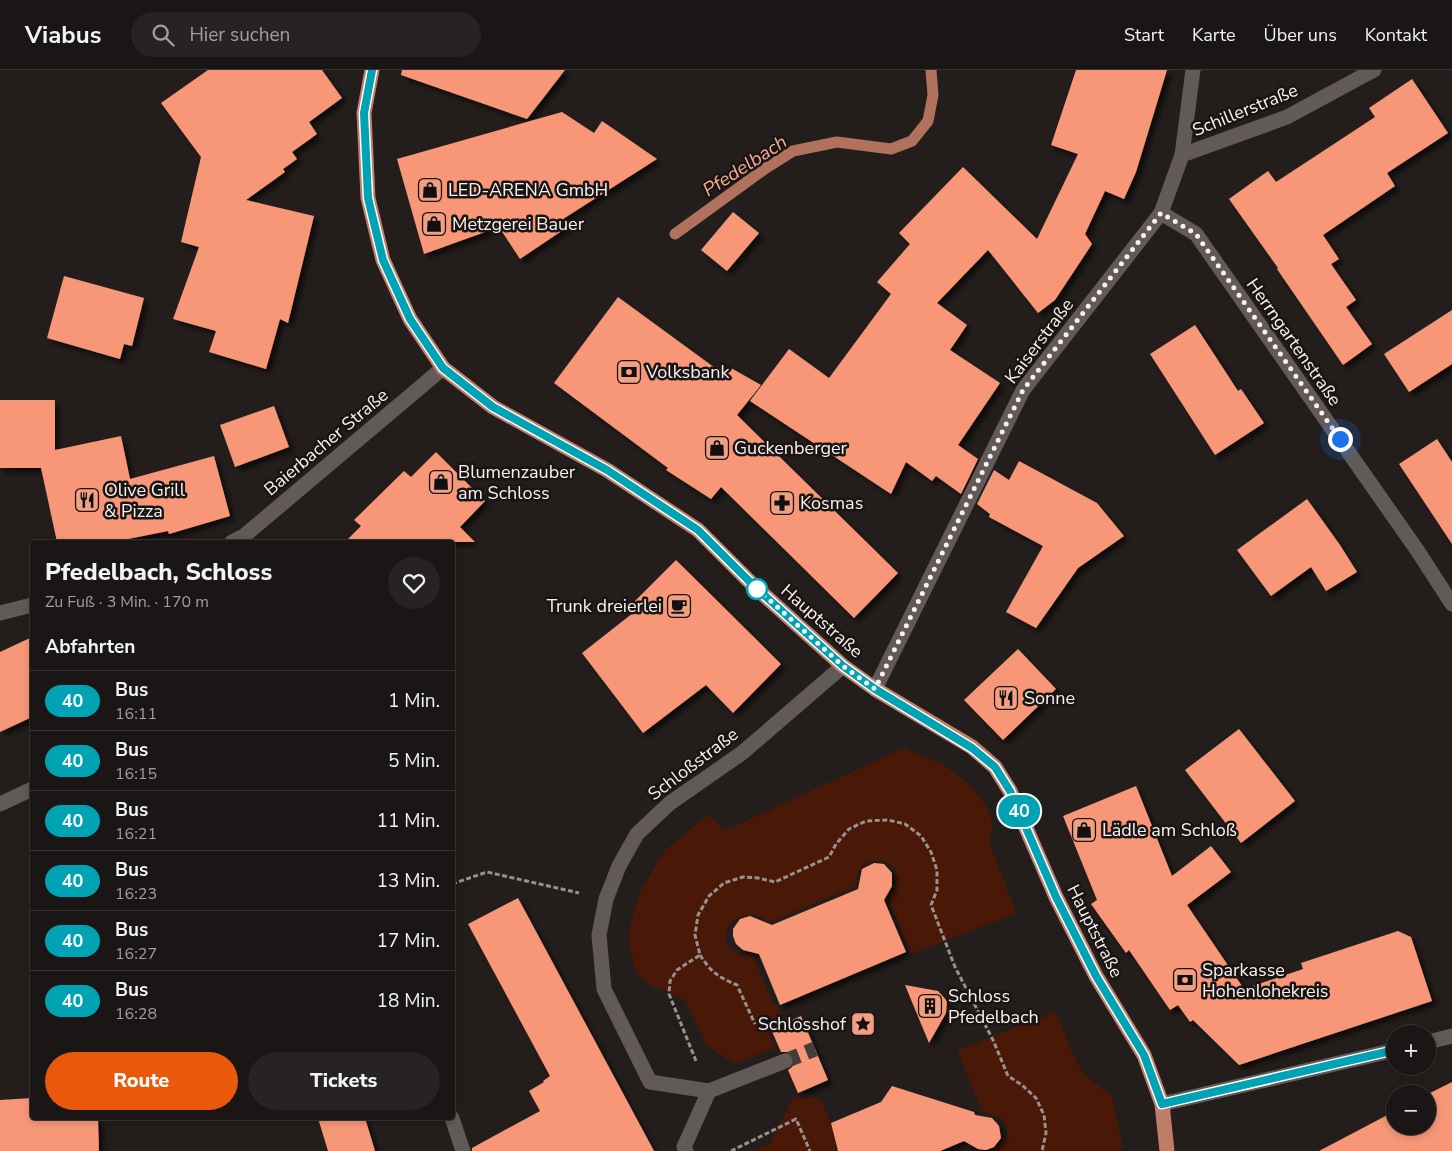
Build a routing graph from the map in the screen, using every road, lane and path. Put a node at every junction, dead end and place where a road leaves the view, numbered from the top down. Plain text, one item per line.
1 (372, 70) edge
2 (1193, 70) edge
3 (1374, 70) edge
4 (1182, 155) junction
5 (1161, 213) junction
6 (443, 368) junction
7 (236, 540) edge
8 (1452, 604) edge
9 (30, 606) edge
10 (0, 614) edge
11 (843, 666) junction
12 (875, 689) junction
13 (30, 790) edge
14 (0, 804) edge
15 (455, 883) edge
16 (606, 899) junction
17 (700, 955) junction
18 (755, 1024) dead end
19 (1452, 1036) edge
20 (1436, 1040) edge
21 (1386, 1052) edge
22 (694, 1055) dead end
23 (785, 1061) tunnel mouth
24 (709, 1091) junction
25 (1162, 1104) junction
26 (453, 1120) edge
27 (463, 1151) edge
28 (686, 1151) edge
29 (731, 1151) edge
30 (810, 1151) edge
31 (1042, 1151) edge
32 (1167, 1151) edge

1 - 6 main road, Hauptstraße
2 - 4 street, Kaiserstraße
3 - 4 street, Schillerstraße
4 - 5 street, Kaiserstraße
5 - 8 street, Herrngartenstraße
5 - 12 street, Kaiserstraße
6 - 7 street, Baierbacher Straße
6 - 11 main road, Hauptstraße
9 - 10 street
11 - 12 main road, Hauptstraße
11 - 16 street, Schloßstraße
12 - 25 main road, Hauptstraße
13 - 14 street
15 - 16 path
16 - 24 street, Schloßstraße
17 - 18 path
17 - 22 path
17 - 31 path
19 - 20 street
21 - 25 street
23 - 24 street
24 - 28 street
25 - 32 main road, Hauptstraße
26 - 27 street
29 - 30 path

